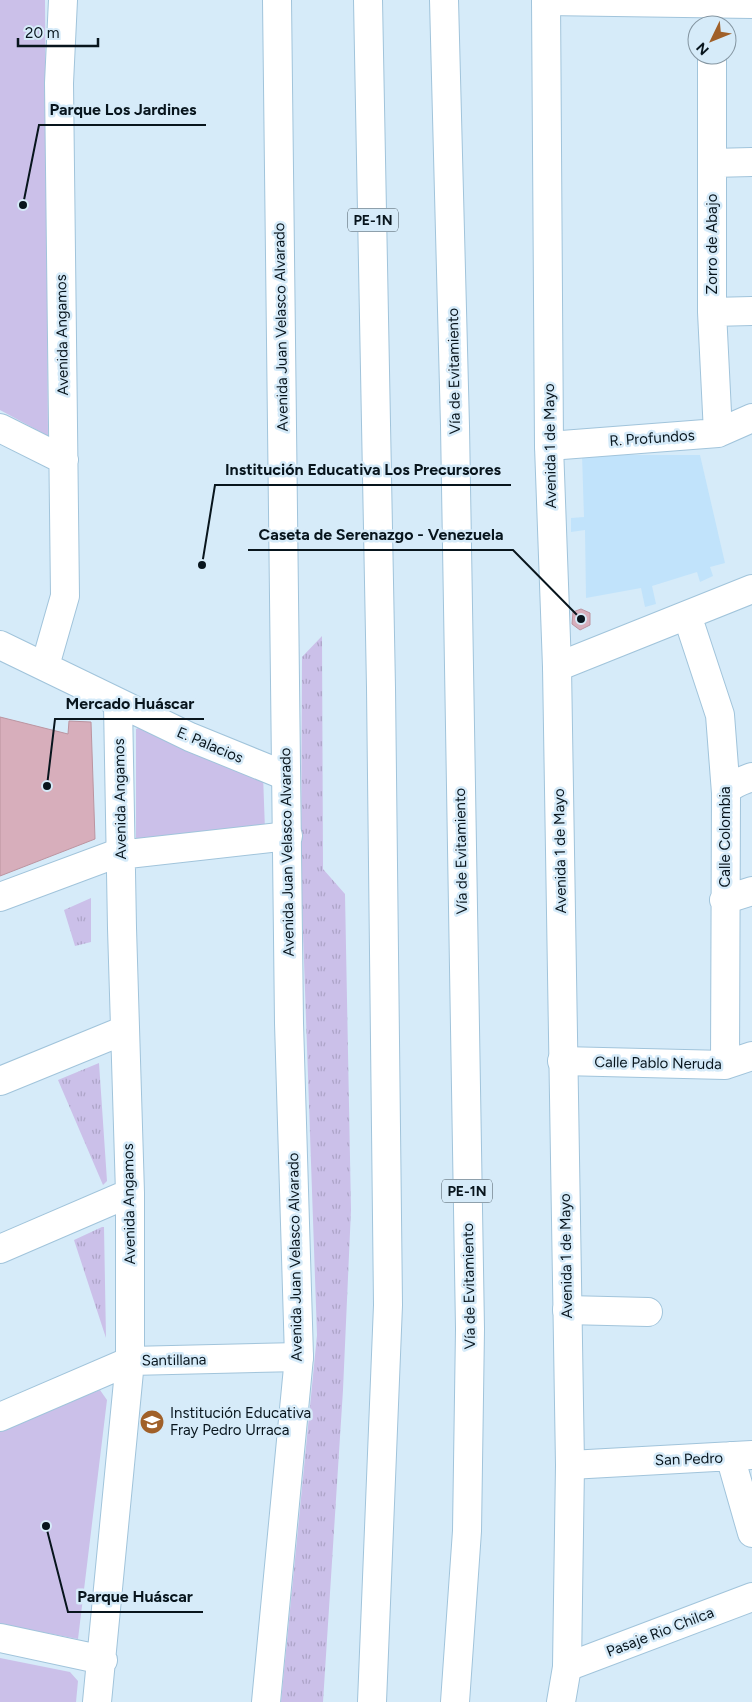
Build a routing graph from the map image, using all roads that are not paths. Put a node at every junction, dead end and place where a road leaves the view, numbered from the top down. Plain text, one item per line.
1 (63, 0) edge
2 (277, 0) edge
3 (368, 0) edge
4 (444, 0) edge
5 (546, 0) edge
6 (752, 4) edge
7 (712, 9) edge
8 (712, 65) edge
9 (752, 162) edge
10 (712, 163) junction
11 (752, 311) edge
12 (712, 312) junction
13 (752, 418) edge
14 (0, 428) edge
15 (718, 433) junction
16 (549, 446) junction
17 (64, 460) junction
18 (752, 589) edge
19 (687, 615) junction
20 (0, 645) edge
21 (45, 666) junction
22 (558, 666) junction
23 (118, 704) junction
24 (286, 776) junction
25 (752, 777) edge
26 (726, 793) junction
27 (288, 836) junction
28 (121, 854) junction
29 (752, 891) edge
30 (0, 897) edge
31 (724, 900) junction
32 (125, 1030) junction
33 (752, 1056) edge
34 (562, 1061) junction
35 (725, 1065) junction
36 (0, 1082) edge
37 (130, 1193) junction
38 (0, 1249) edge
39 (567, 1310) junction
40 (648, 1312) dead end
41 (299, 1357) junction
42 (130, 1361) junction
43 (0, 1417) edge
44 (741, 1456) edge
45 (570, 1465) junction
46 (752, 1533) edge
47 (752, 1597) edge
48 (0, 1638) edge
49 (103, 1660) junction
50 (567, 1667) junction
51 (97, 1702) edge
52 (266, 1702) edge
53 (372, 1702) edge
54 (455, 1702) edge
55 (561, 1702) edge

1 - 17 main road, Avenida Angamos
2 - 24 main road, Avenida Juan Velasco Alvarado
3 - 53 main road, PE-1N
4 - 54 main road, Vía de Evitamiento / PE-1N
5 - 7 main road
5 - 16 main road, Avenida 1 de Mayo
6 - 7 main road
8 - 10 main road, Zorro de Abajo
9 - 10 main road
10 - 12 main road, Zorro de Abajo
11 - 12 main road
12 - 15 main road, Zorro de Abajo
13 - 15 main road, R. Profundos
14 - 17 main road
15 - 16 main road, R. Profundos
16 - 22 main road, Avenida 1 de Mayo
17 - 21 main road, Avenida Angamos
18 - 19 main road
19 - 22 main road
19 - 26 main road, Calle Colombia
20 - 21 main road, E. Palacios
21 - 23 main road, E. Palacios
22 - 34 main road, Avenida 1 de Mayo
23 - 24 main road, E. Palacios
23 - 28 main road, Avenida Angamos
24 - 27 main road, Avenida Juan Velasco Alvarado
25 - 26 main road
26 - 31 main road, Calle Colombia
27 - 28 main road
27 - 41 main road, Avenida Juan Velasco Alvarado
28 - 30 main road
28 - 32 main road, Avenida Angamos
29 - 31 main road
31 - 35 main road, Calle Colombia
32 - 36 main road
32 - 37 main road, Avenida Angamos
33 - 35 main road, Calle Pablo Neruda
34 - 35 main road, Calle Pablo Neruda
34 - 39 main road, Avenida 1 de Mayo
37 - 38 main road
37 - 42 main road, Avenida Angamos
39 - 40 main road
39 - 45 main road, Avenida 1 de Mayo
41 - 42 main road, Santillana
41 - 52 main road, Avenida Juan Velasco Alvarado
42 - 43 main road, Santillana
42 - 49 main road, Avenida Angamos
44 - 45 main road, San Pedro
44 - 46 main road, San Pedro
45 - 50 main road, Avenida 1 de Mayo
47 - 50 main road, Pasaje Rio Chilca
48 - 49 main road
49 - 51 main road, Avenida Angamos
50 - 55 main road, Avenida 1 de Mayo

